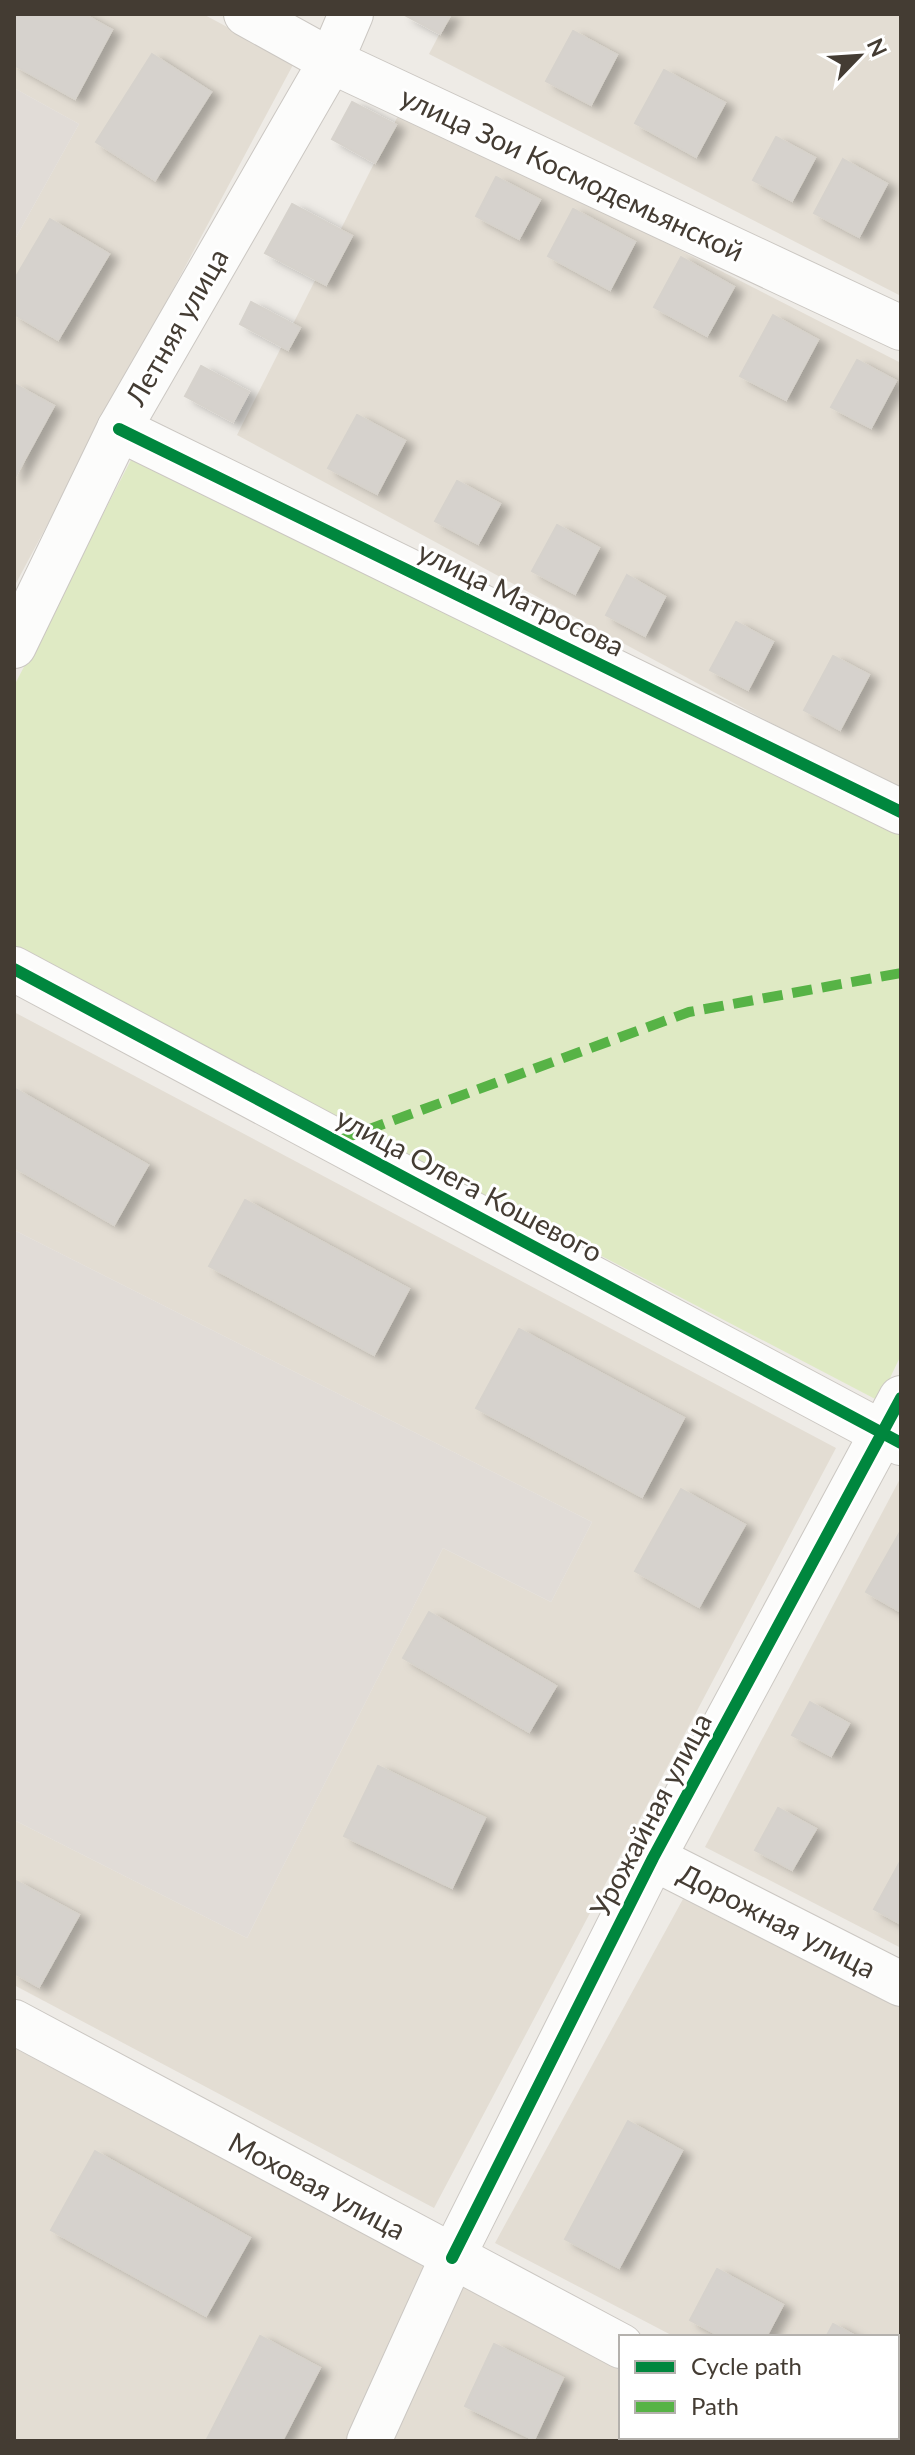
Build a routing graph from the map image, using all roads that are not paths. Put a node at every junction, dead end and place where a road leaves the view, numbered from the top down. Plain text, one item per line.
1 (246, 14) edge
2 (351, 14) edge
3 (331, 61) junction
4 (901, 328) edge
5 (119, 429) junction
6 (14, 646) edge
7 (901, 812) edge
8 (14, 969) edge
9 (895, 1425) edge
10 (653, 1858) junction
11 (901, 1984) edge
12 (14, 2022) edge
13 (452, 2258) junction
14 (619, 2345) edge
15 (369, 2441) edge

1 - 3 street, улица Зои Космодемьянской
2 - 3 street, Летняя улица
3 - 4 street, улица Зои Космодемьянской
3 - 5 street, Летняя улица
5 - 6 street, Летняя улица
5 - 7 street, улица Матросова
8 - 9 street, улица Олега Кошевого
9 - 10 street, Урожайная улица
10 - 11 street, Дорожная улица
10 - 13 street, Урожайная улица
12 - 13 street, Моховая улица
13 - 14 street, Моховая улица
13 - 15 street, Урожайная улица

